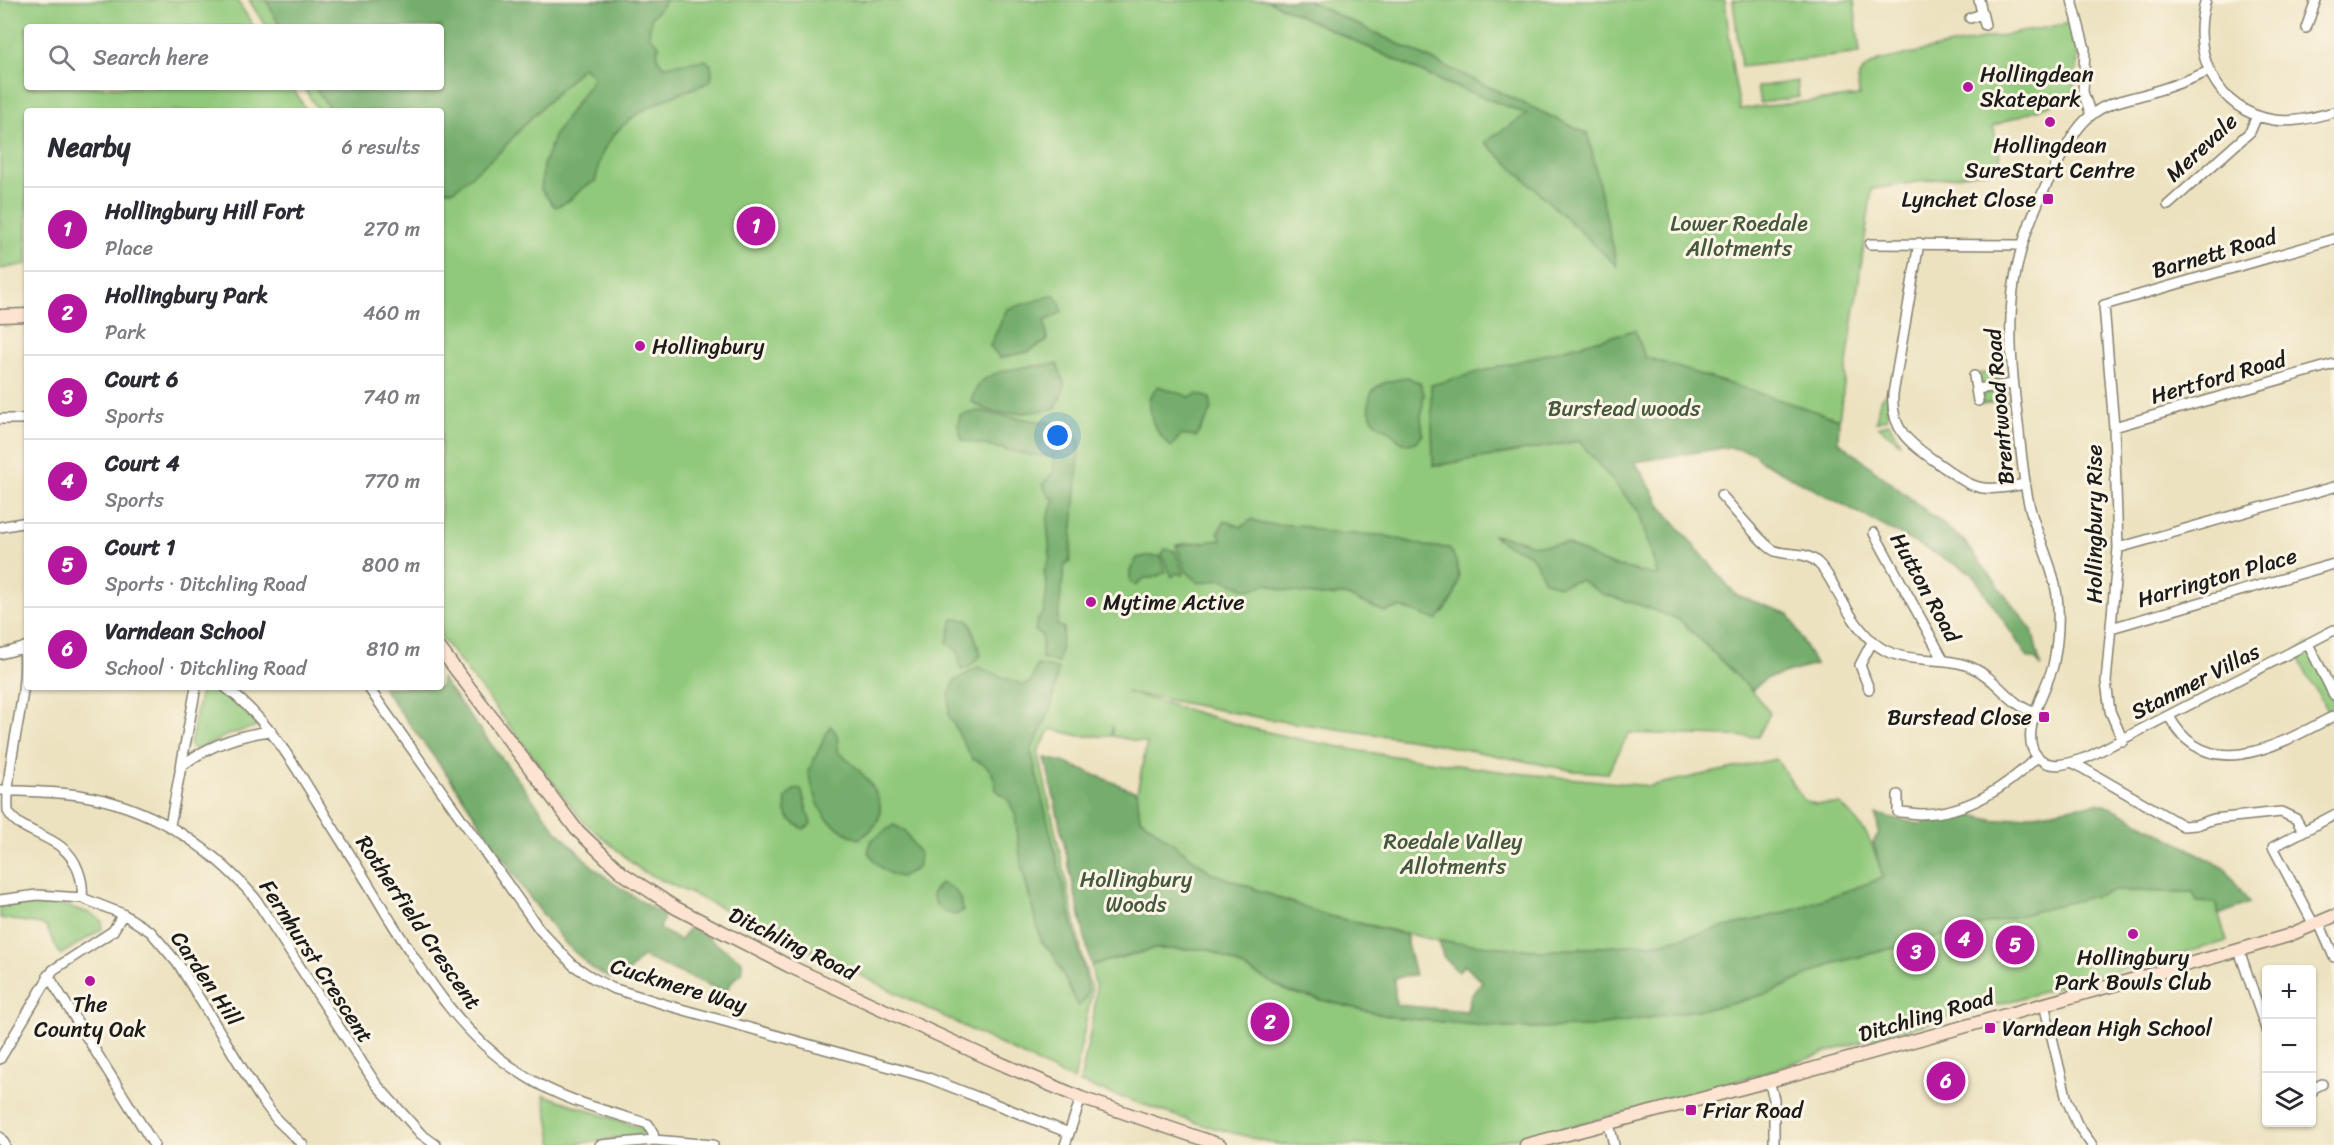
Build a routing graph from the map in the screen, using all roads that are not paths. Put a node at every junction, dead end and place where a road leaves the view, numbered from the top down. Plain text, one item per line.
1 (1979, 0) edge
2 (2072, 0) edge
3 (2206, 0) edge
4 (2316, 0) edge
5 (1982, 14) junction
6 (1970, 18) dead end
7 (1985, 25) dead end
8 (2306, 28) dead end
9 (2209, 71) junction
10 (2334, 112) edge
11 (2091, 115) junction
12 (2257, 116) junction
13 (2168, 205) dead end
14 (2334, 239) edge
15 (1918, 243) junction
16 (1870, 244) dead end
17 (2021, 245) junction
18 (2104, 305) joint
19 (24, 315) edge
20 (0, 316) edge
21 (2334, 364) edge
22 (1974, 376) dead end
23 (2013, 384) junction
24 (1976, 389) junction
25 (1978, 401) dead end
26 (0, 418) edge
27 (24, 419) edge
28 (2114, 427) junction
29 (2025, 484) junction
30 (2334, 487) edge
31 (1721, 495) dead end
32 (24, 523) edge
33 (0, 527) edge
34 (1874, 533) dead end
35 (2118, 548) junction
36 (2334, 564) edge
37 (2111, 628) junction
38 (2334, 630) edge
39 (1872, 642) junction
40 (2308, 644) junction
41 (24, 647) edge
42 (0, 654) edge
43 (444, 654) edge
44 (1944, 661) junction
45 (24, 689) edge
46 (1869, 689) dead end
47 (195, 690) edge
48 (229, 690) edge
49 (370, 690) edge
50 (2334, 695) edge
51 (2036, 712) junction
52 (2169, 716) junction
53 (2334, 716) edge
54 (271, 730) junction
55 (2123, 741) junction
56 (2037, 757) junction
57 (2072, 762) junction
58 (180, 767) junction
59 (5, 790) edge
60 (1898, 795) dead end
61 (2334, 815) edge
62 (170, 825) junction
63 (2303, 831) junction
64 (82, 898) junction
65 (0, 900) edge
66 (123, 914) junction
67 (2334, 916) edge
68 (2316, 924) junction
69 (2239, 950) junction
70 (2334, 957) edge
71 (48, 975) junction
72 (2044, 1004) junction
73 (2263, 1019) edge
74 (0, 1059) edge
75 (1769, 1081) junction
76 (1081, 1098) junction
77 (1609, 1124) junction
78 (1069, 1133) junction
79 (0, 1137) edge
80 (654, 1140) junction
81 (5, 1145) edge
82 (154, 1145) edge
83 (303, 1145) edge
84 (436, 1145) edge
85 (600, 1145) edge
86 (713, 1145) edge
87 (1065, 1145) edge
88 (1220, 1145) edge
89 (1526, 1145) edge
90 (1614, 1145) edge
91 (1774, 1145) edge
92 (2092, 1145) edge

1 - 5 street
2 - 11 street
3 - 9 street
4 - 8 street
5 - 6 street
5 - 7 street
9 - 11 street, Brentwood Road
9 - 12 street
10 - 12 street
11 - 17 street, Brentwood Road
12 - 13 street, Merevale
14 - 18 street, Barnett Road
15 - 16 street
15 - 17 street
15 - 29 street
17 - 23 street, Brentwood Road
18 - 28 street, Hollingbury Rise
19 - 20 street
21 - 28 street, Hertford Road
22 - 24 street
23 - 24 street
23 - 29 street, Brentwood Road
24 - 25 street
26 - 27 street
28 - 35 street, Hollingbury Rise
29 - 51 street, Brentwood Road
30 - 35 street
31 - 39 street
32 - 33 street
34 - 44 street, Hutton Road
35 - 37 street, Hollingbury Rise
36 - 37 street, Harrington Place
37 - 55 street, Hollingbury Rise
38 - 40 street, Stanmer Villas
39 - 44 street
39 - 46 street
40 - 50 street
40 - 52 street, Stanmer Villas
41 - 42 street
43 - 76 street, Ditchling Road
44 - 51 street
45 - 59 street
47 - 58 street
48 - 54 street, Rotherfield Crescent
49 - 78 street, Cuckmere Way
51 - 56 street, Brentwood Road
52 - 53 street
52 - 55 street, Stanmer Villas
54 - 58 street
54 - 80 street, Rotherfield Crescent
55 - 57 street, Stanmer Villas
56 - 57 street
56 - 60 street
57 - 63 street
58 - 62 street
59 - 62 street, Fernhurst Crescent
59 - 64 street
61 - 63 street
62 - 84 street, Fernhurst Crescent
63 - 68 street
64 - 65 street, Carden Hill
64 - 66 street, Carden Hill
66 - 71 street
66 - 83 street, Carden Hill
67 - 68 street, Ditchling Road
68 - 69 street, Ditchling Road
68 - 70 street
69 - 72 street, Ditchling Road
69 - 73 street
71 - 74 street
71 - 82 street
72 - 75 street, Ditchling Road
72 - 92 street
75 - 77 street, Ditchling Road
75 - 91 street
76 - 78 street
76 - 88 street, Ditchling Road
77 - 89 street, Ditchling Road
77 - 90 street
78 - 87 street
79 - 81 street
80 - 85 street
80 - 86 street

